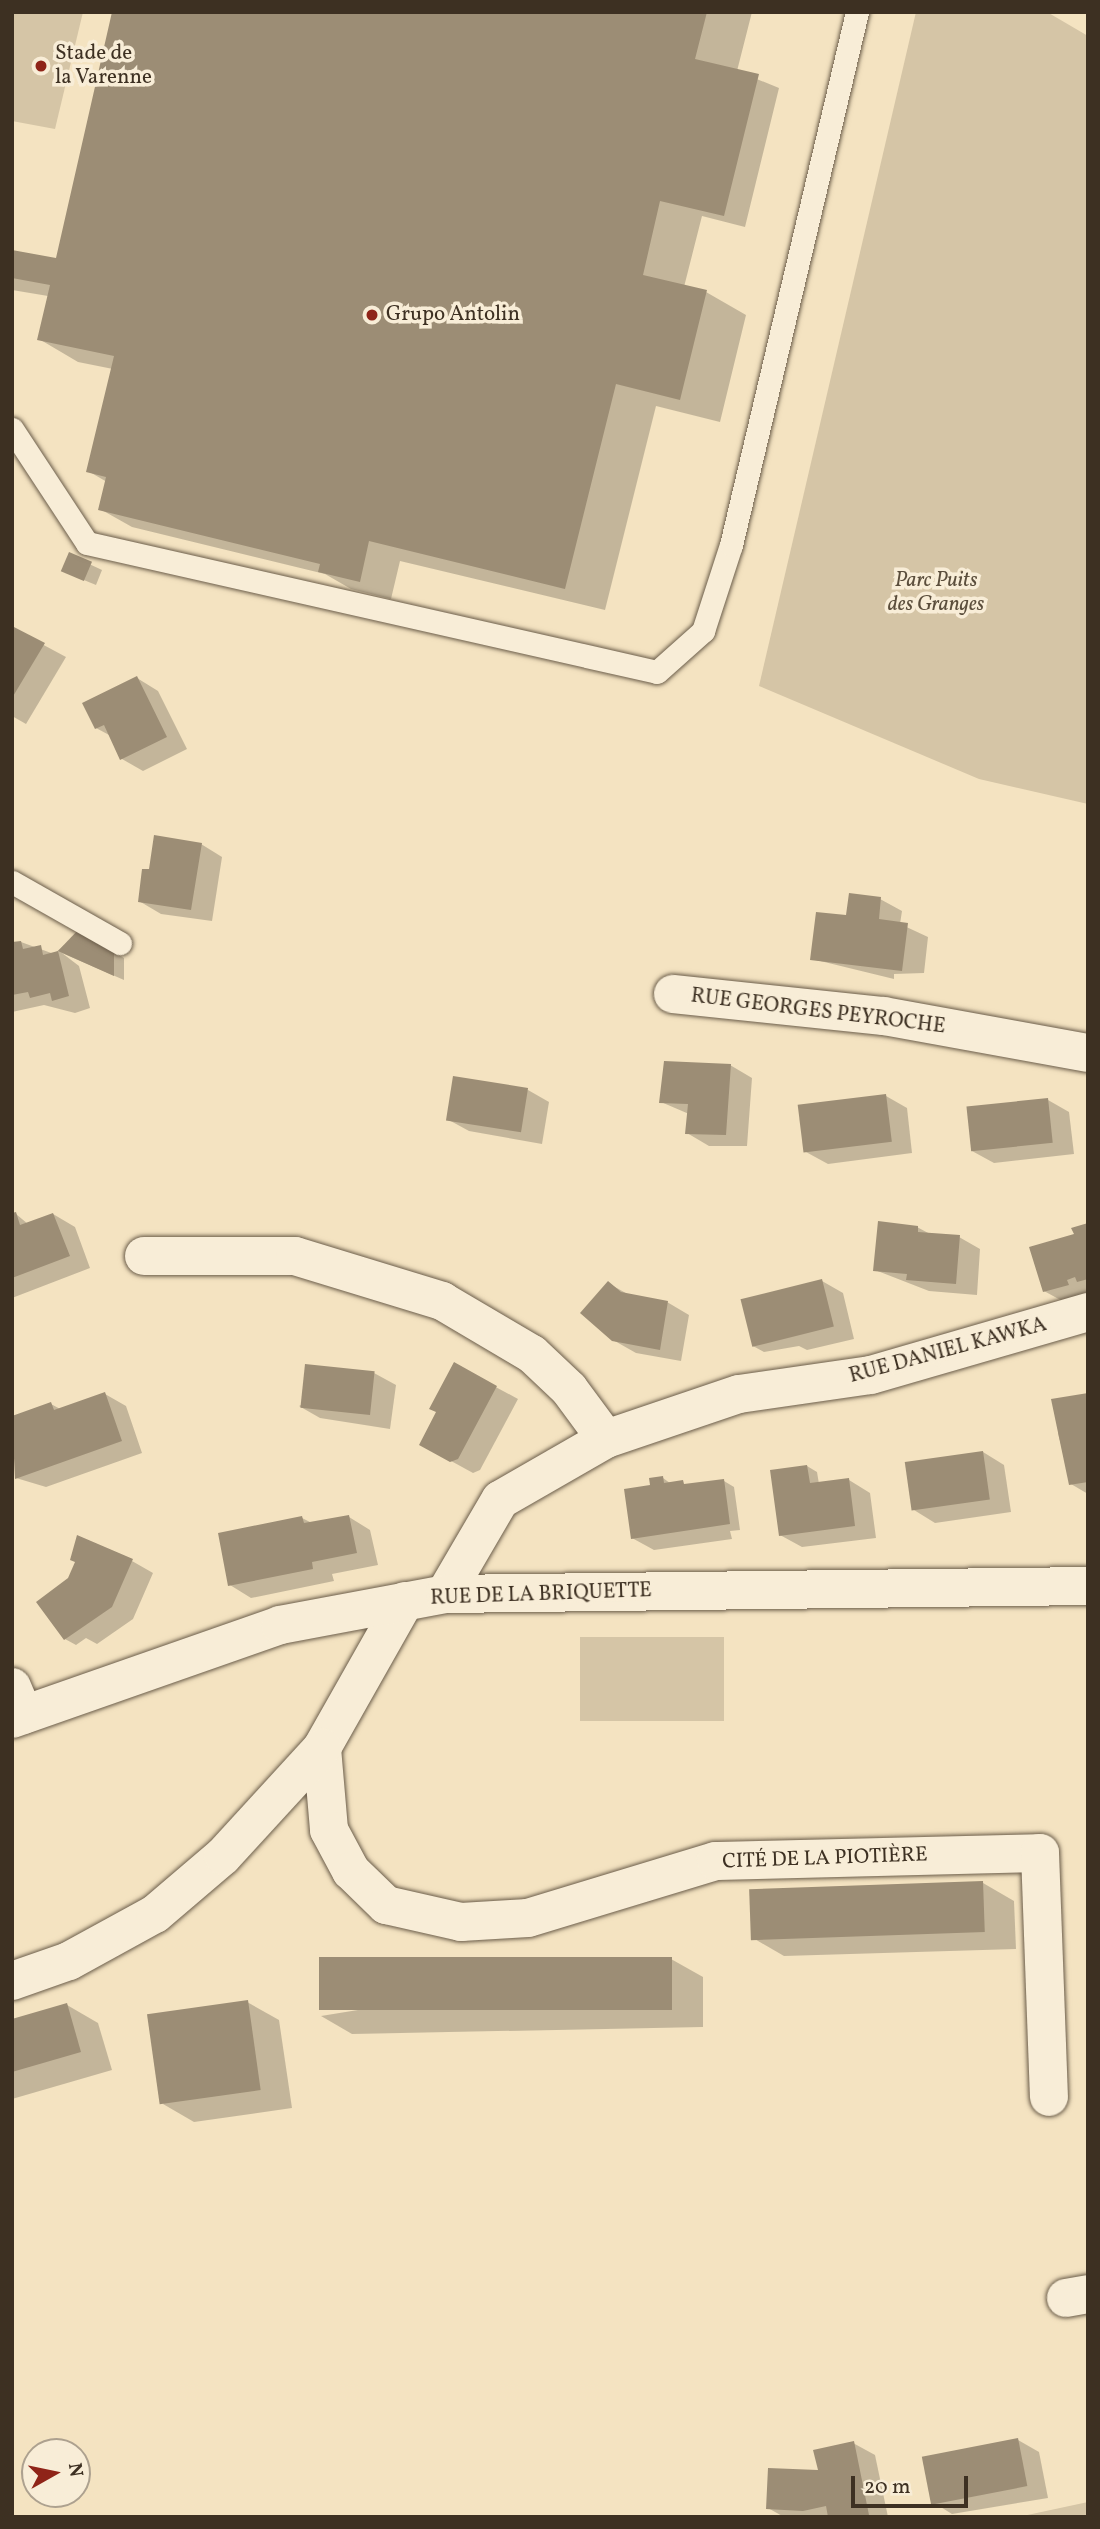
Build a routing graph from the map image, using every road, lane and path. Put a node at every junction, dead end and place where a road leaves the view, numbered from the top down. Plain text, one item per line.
1 (857, 12) edge
2 (12, 429) edge
3 (12, 882) edge
4 (120, 943) dead end
5 (673, 994) dead end
6 (1088, 1053) edge
7 (144, 1256) dead end
8 (1088, 1312) edge
9 (606, 1439) junction
10 (1088, 1586) edge
11 (446, 1594) junction
12 (405, 1601) junction
13 (16, 1707) edge
14 (322, 1748) junction
15 (12, 1981) edge
16 (1049, 2097) dead end

1 - 2 lane
3 - 4 lane
5 - 6 street, RUE GEORGES PEYROCHE
7 - 9 street
8 - 9 street, RUE DANIEL KAWKA
9 - 11 street, RUE DANIEL KAWKA
10 - 11 street, RUE DE LA BRIQUETTE
11 - 12 street, RUE DE LA BRIQUETTE
12 - 13 street, RUE DE LA BRIQUETTE
12 - 14 street
14 - 15 street
14 - 16 street, CITÉ DE LA PIOTIÈRE

